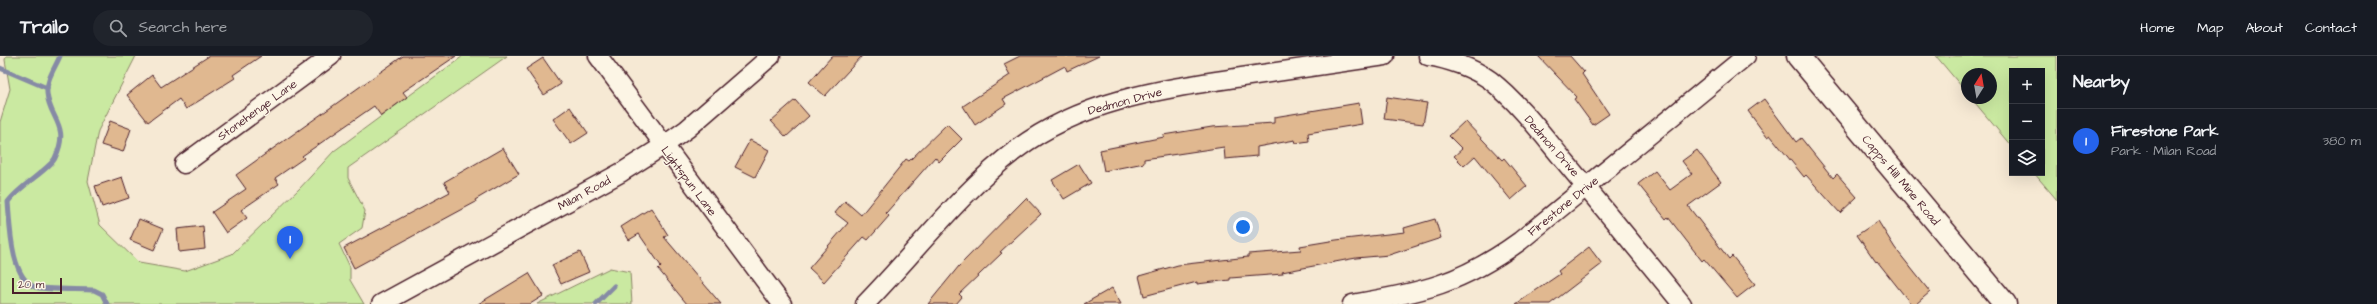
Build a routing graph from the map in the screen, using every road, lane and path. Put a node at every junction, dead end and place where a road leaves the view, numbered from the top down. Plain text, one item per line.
1 (598, 56) edge
2 (771, 56) edge
3 (1385, 56) edge
4 (1428, 56) edge
5 (1746, 56) edge
6 (1798, 56) edge
7 (321, 59) edge
8 (663, 146) junction
9 (184, 164) dead end
10 (1587, 187) junction
11 (381, 304) edge
12 (782, 304) edge
13 (865, 304) edge
14 (1352, 304) edge
15 (1682, 304) edge
16 (2006, 304) edge

1 - 8 street, Lightspun Lane
2 - 8 street, Milan Road
3 - 13 street, Dedmon Drive
4 - 10 street, Dedmon Drive
5 - 10 street, Firestone Drive
6 - 16 street, Capps Hill Mine Road
7 - 9 street, Stonehenge Lane
8 - 11 street, Milan Road
8 - 12 street, Lightspun Lane
10 - 14 street, Firestone Drive
10 - 15 street, Dedmon Drive

